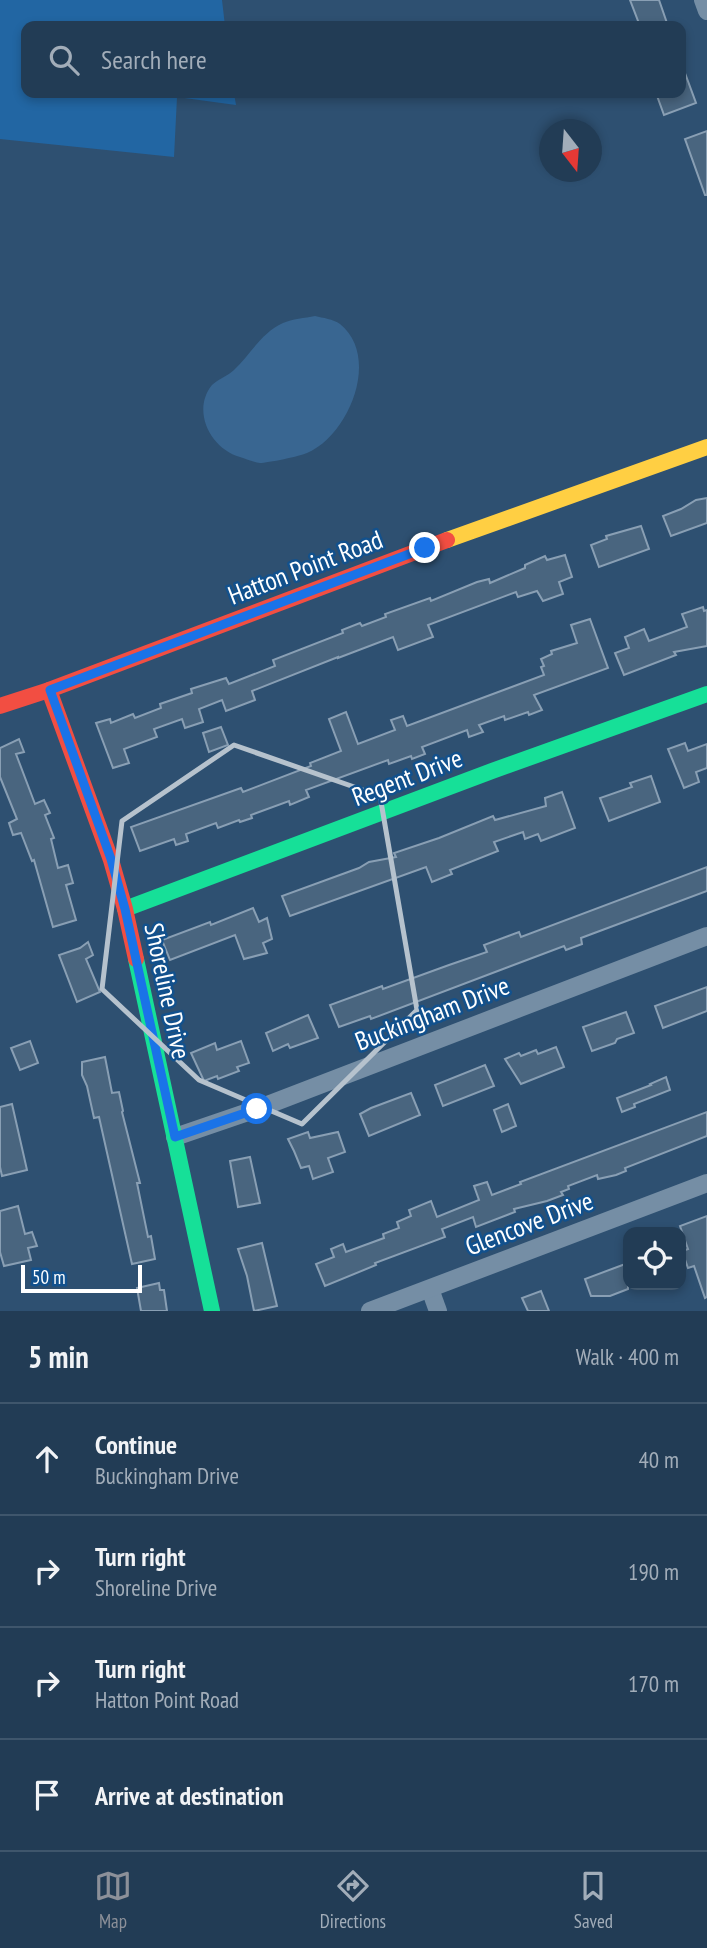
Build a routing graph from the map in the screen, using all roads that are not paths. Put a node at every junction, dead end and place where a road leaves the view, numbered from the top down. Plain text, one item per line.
1 (703, 0) edge
2 (707, 11) edge
3 (707, 447) edge
4 (50, 690) junction
5 (707, 694) edge
6 (0, 706) edge
7 (125, 909) junction
8 (707, 936) edge
9 (175, 1137) junction
10 (707, 1183) edge
11 (430, 1289) junction
12 (212, 1311) edge
13 (370, 1311) edge
14 (439, 1311) edge

1 - 2 street
3 - 4 street, Hatton Point Road
4 - 6 street, Hatton Point Road
4 - 7 street, Shoreline Drive
5 - 7 street, Regent Drive
7 - 9 street, Shoreline Drive
8 - 9 street, Buckingham Drive
9 - 12 street, Shoreline Drive
10 - 11 street, Glencove Drive
11 - 13 street, Glencove Drive
11 - 14 street

